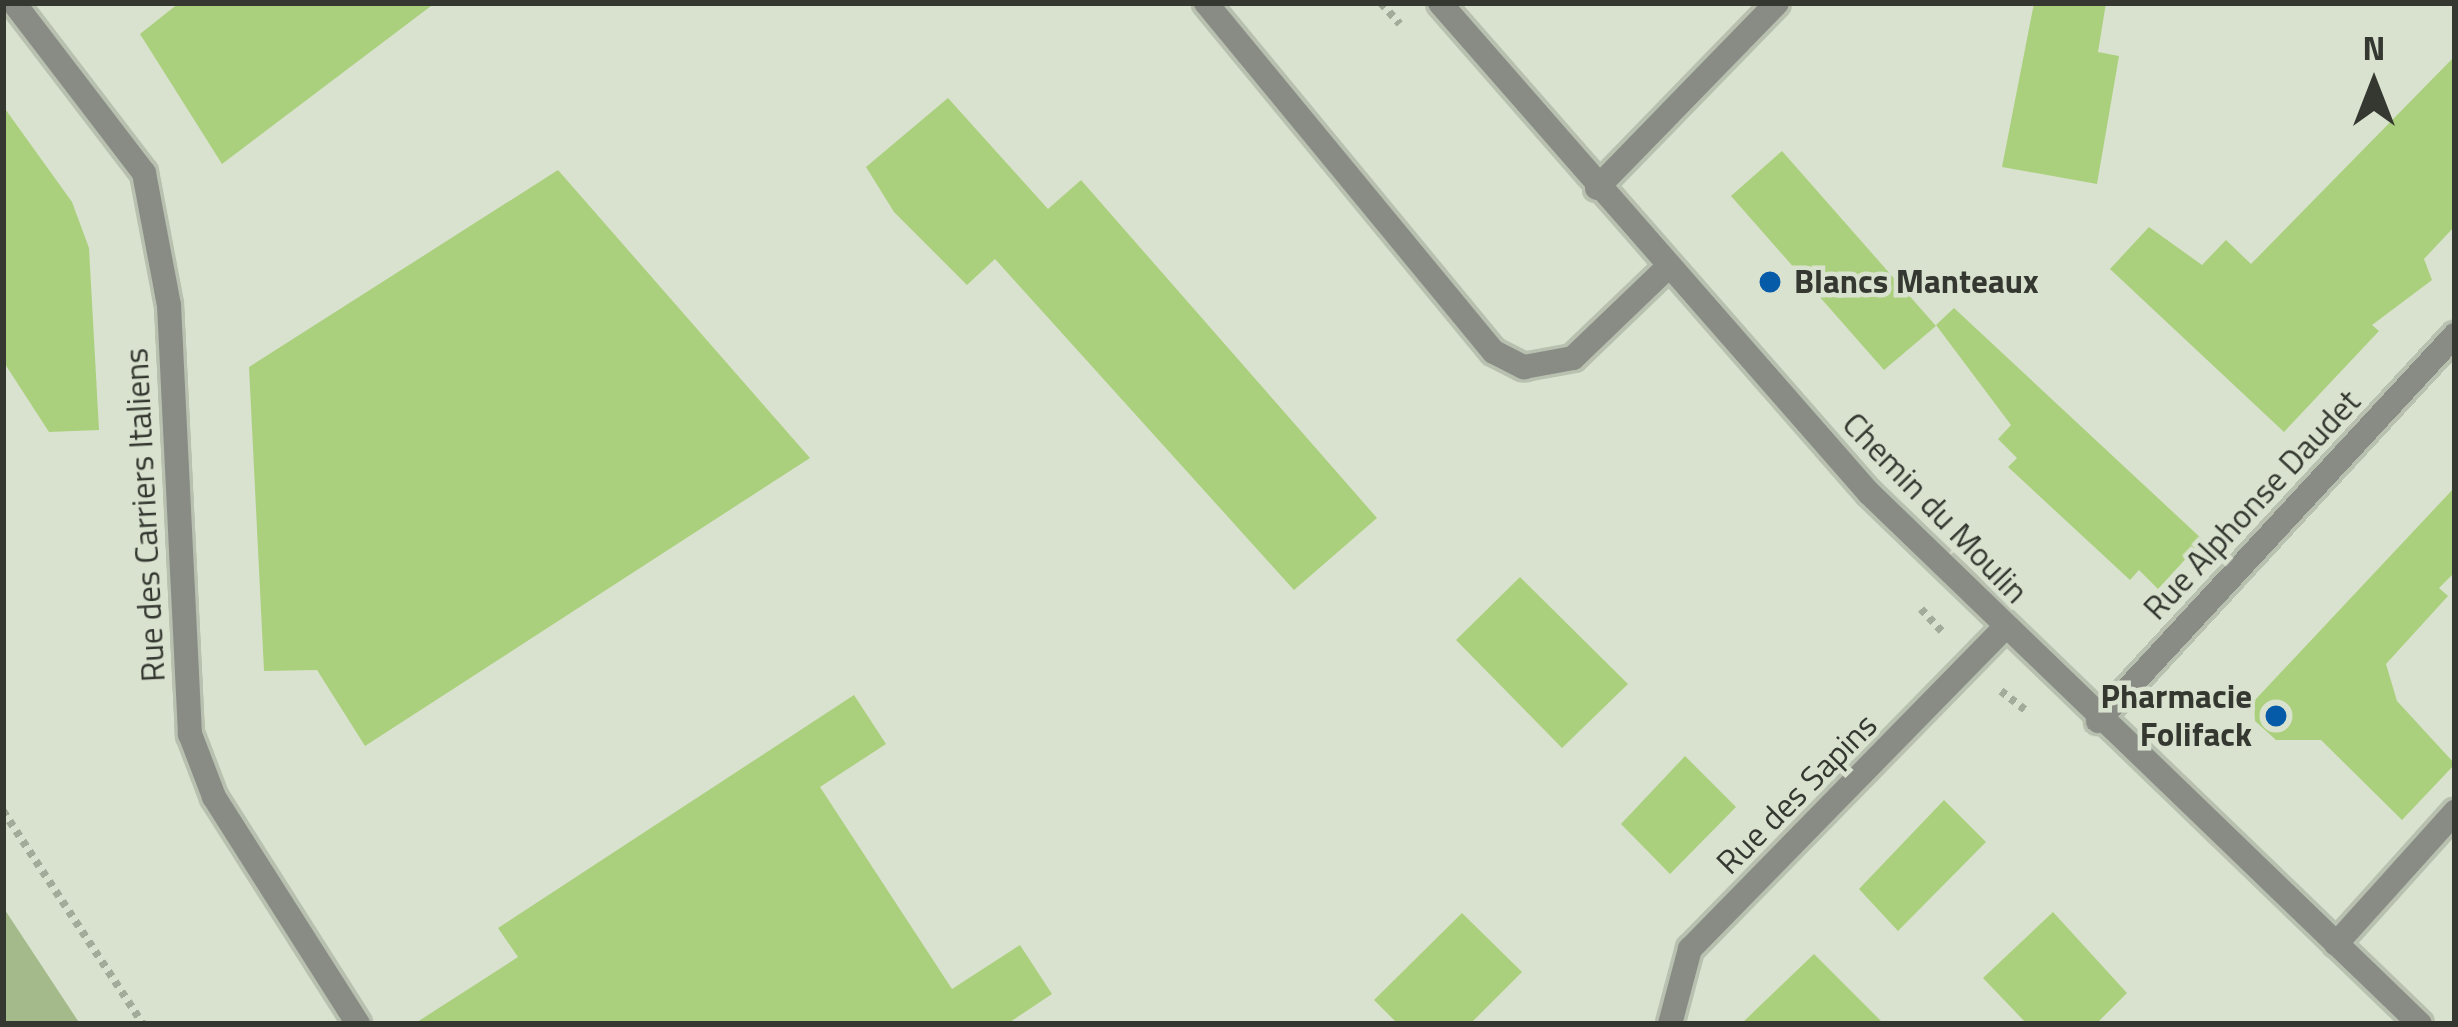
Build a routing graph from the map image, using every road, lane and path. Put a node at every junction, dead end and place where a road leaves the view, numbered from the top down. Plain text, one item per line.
1 (14, 3) edge
2 (1206, 3) edge
3 (1440, 3) edge
4 (1778, 3) edge
5 (1597, 188) junction
6 (1668, 267) junction
7 (2455, 335) edge
8 (2005, 627) junction
9 (2098, 721) junction
10 (3, 811) edge
11 (2455, 812) edge
12 (2336, 944) junction
13 (143, 1024) edge
14 (358, 1024) edge
15 (1670, 1024) edge
16 (2420, 1024) edge

1 - 14 street, Rue des Carriers Italiens
2 - 6 street
3 - 5 street, Chemin du Moulin
4 - 5 street
5 - 6 street, Chemin du Moulin
6 - 8 street, Chemin du Moulin
7 - 9 street, Rue Alphonse Daudet
8 - 9 street, Chemin du Moulin
8 - 15 street, Rue des Sapins
9 - 12 street, Chemin du Moulin
10 - 13 path
11 - 12 street
12 - 16 street, Chemin du Moulin

